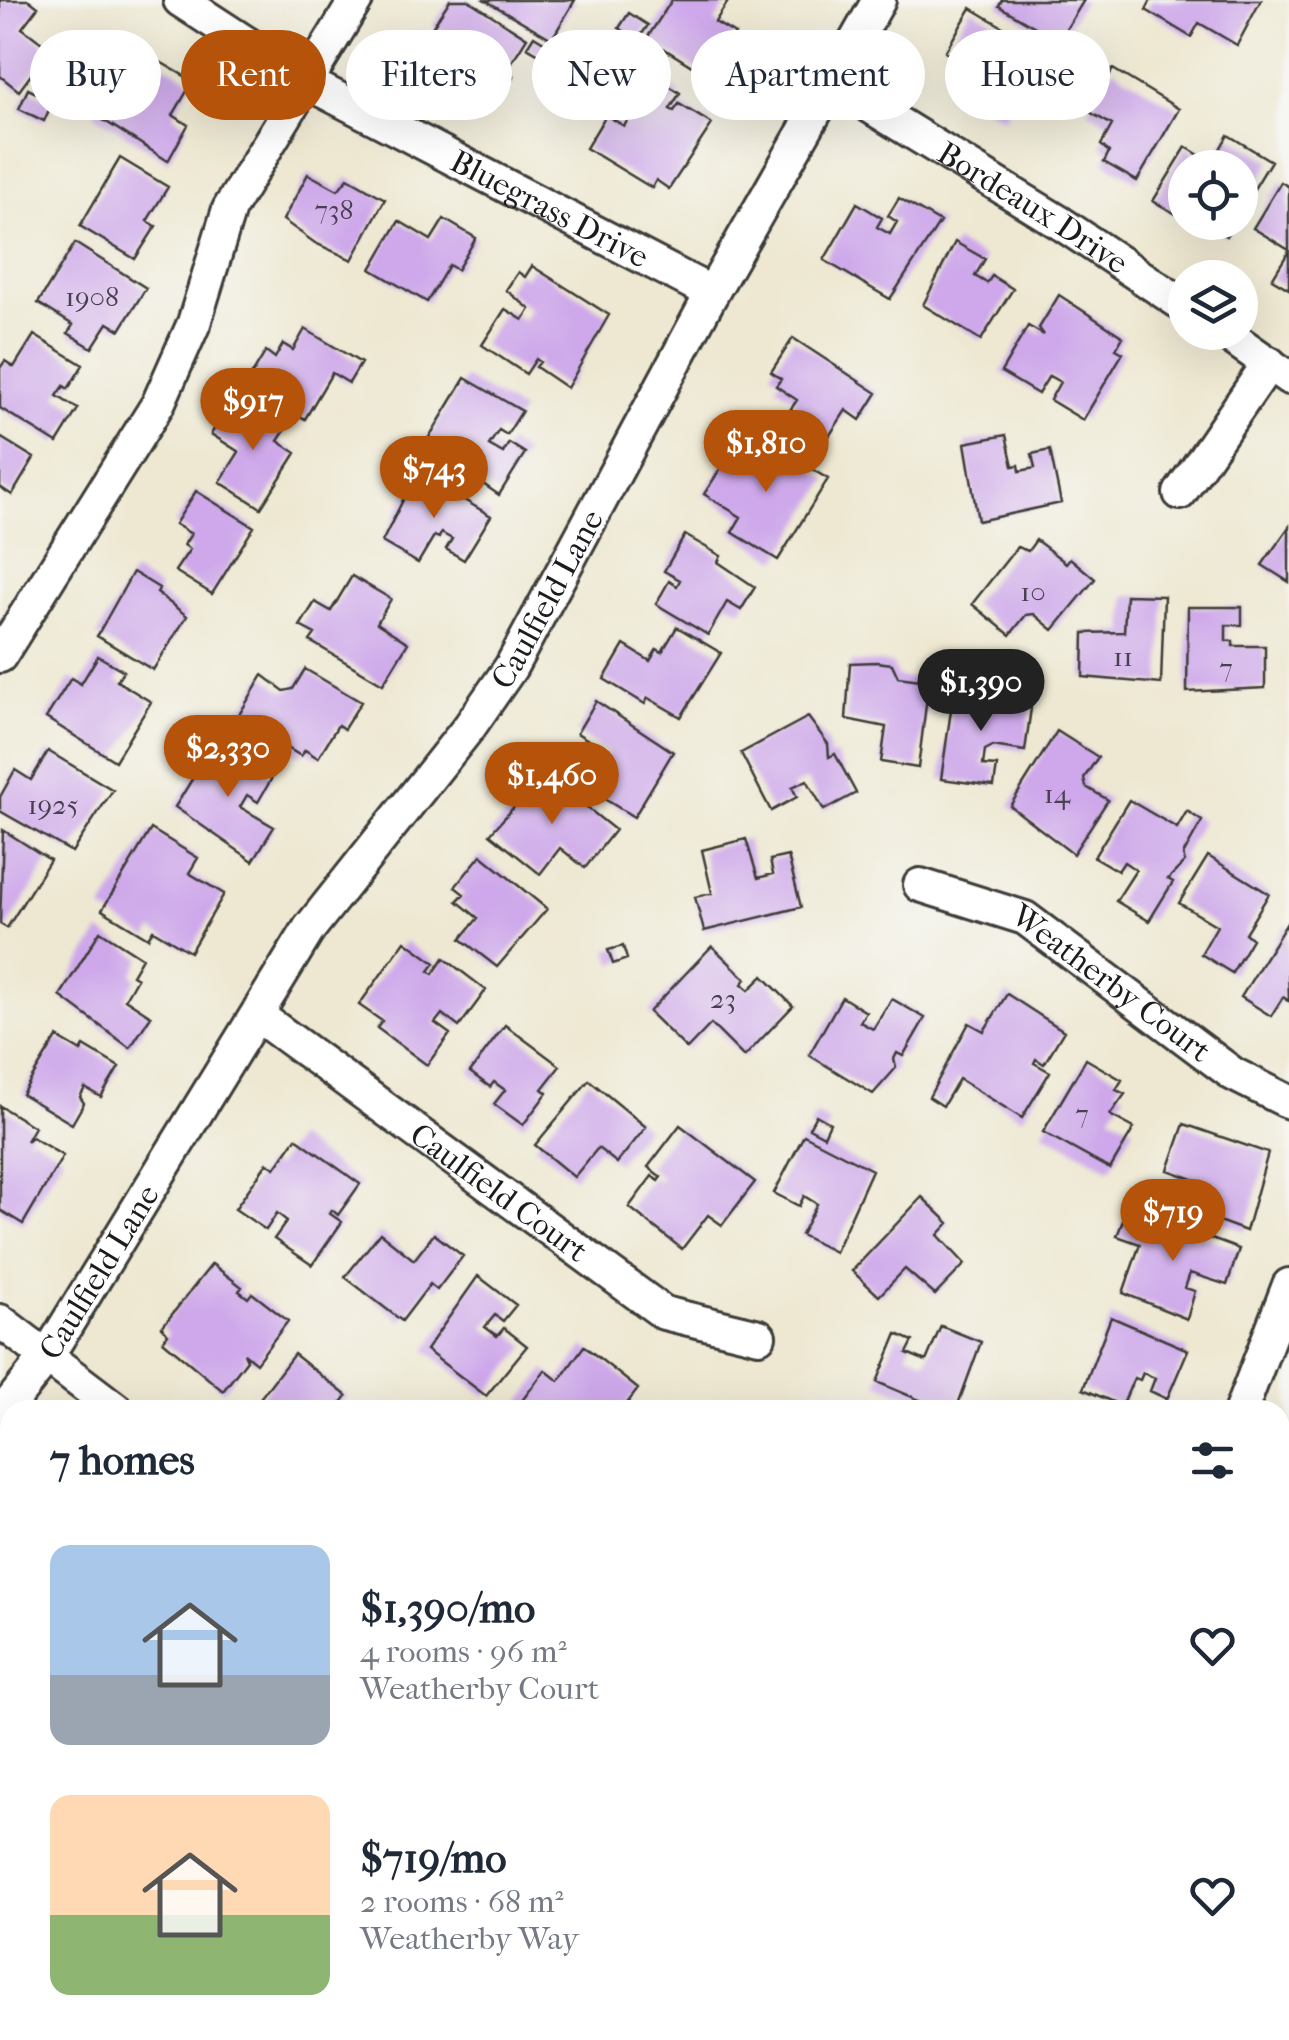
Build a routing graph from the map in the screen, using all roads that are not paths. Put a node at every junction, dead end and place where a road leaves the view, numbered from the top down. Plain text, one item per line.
1 (180, 0) edge
2 (356, 0) edge
3 (879, 0) edge
4 (226, 30) edge
5 (860, 30) edge
6 (326, 49) edge
7 (326, 92) edge
8 (283, 120) edge
9 (807, 120) edge
10 (893, 120) edge
11 (712, 292) junction
12 (1168, 295) edge
13 (1250, 350) edge
14 (1279, 370) edge
15 (1180, 493) dead end
16 (0, 656) edge
17 (920, 885) dead end
18 (257, 1015) junction
19 (1289, 1102) edge
20 (1289, 1284) edge
21 (0, 1320) edge
22 (759, 1336) dead end
23 (46, 1358) junction
24 (13, 1400) edge
25 (103, 1400) edge
26 (1245, 1400) edge

1 - 4 street, Bluegrass Drive
2 - 6 street
3 - 5 street, Caulfield Lane
7 - 11 street, Bluegrass Drive
8 - 16 street
9 - 11 street, Caulfield Lane
10 - 12 street, Bordeaux Drive
11 - 18 street, Caulfield Lane
13 - 14 street
14 - 15 street
17 - 19 street, Weatherby Court
18 - 22 street, Caulfield Court
18 - 23 street, Caulfield Lane
20 - 26 street
21 - 23 street
23 - 24 street, Caulfield Lane
23 - 25 street

